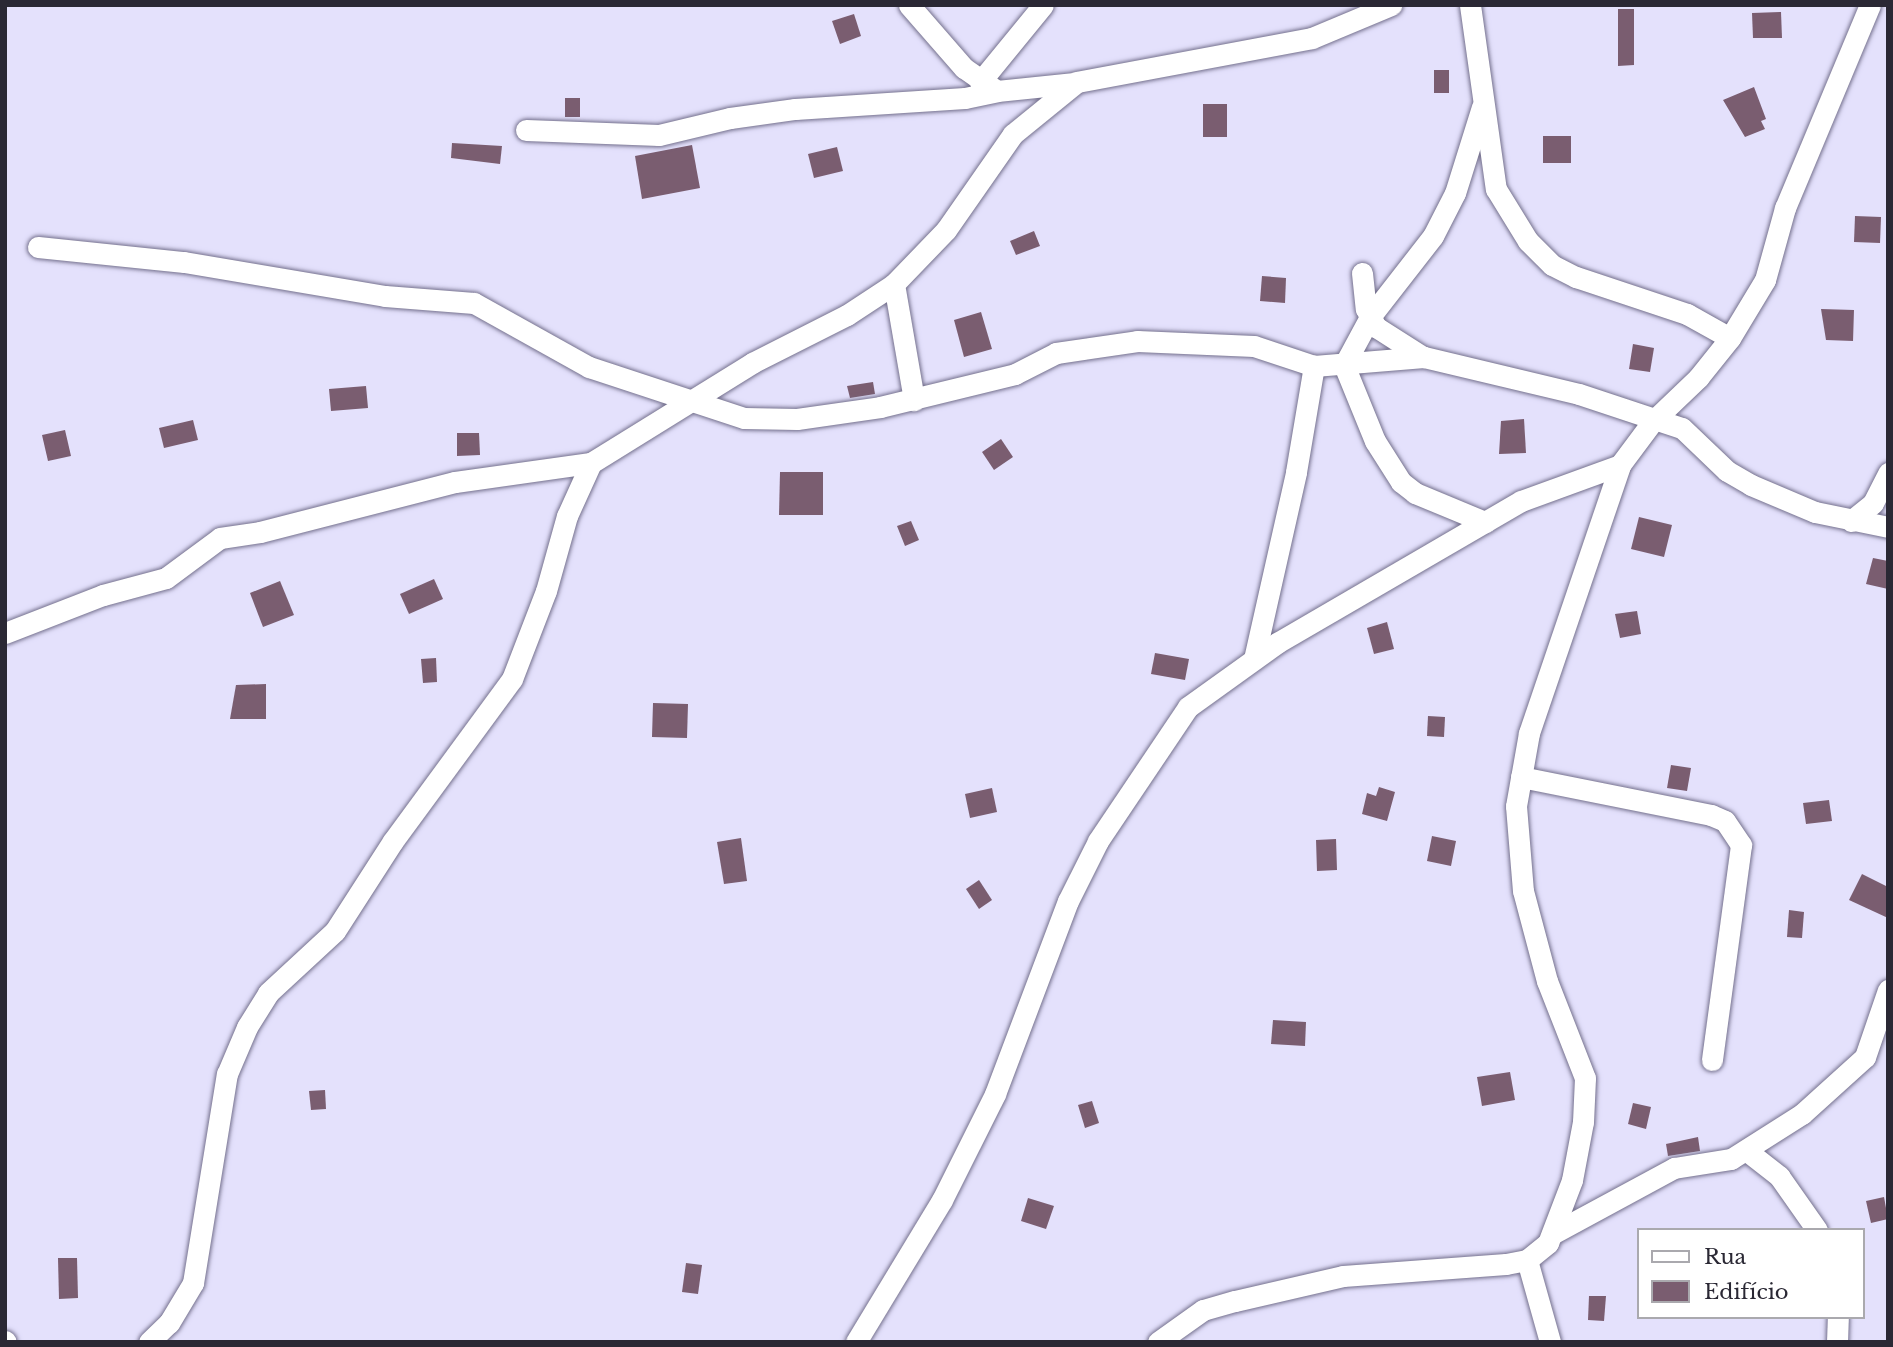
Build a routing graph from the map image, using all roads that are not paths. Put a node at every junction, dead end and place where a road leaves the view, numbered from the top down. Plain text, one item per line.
1 (909, 5) edge
2 (1043, 5) edge
3 (1391, 5) edge
4 (1470, 5) edge
5 (1870, 5) edge
6 (1077, 82) junction
7 (988, 86) junction
8 (1482, 107) junction
9 (526, 130) dead end
10 (38, 247) dead end
11 (1362, 273) dead end
12 (894, 284) junction
13 (1370, 317) junction
14 (1730, 338) junction
15 (1424, 357) junction
16 (1344, 365) junction
17 (1314, 366) junction
18 (914, 400) junction
19 (688, 402) junction
20 (1652, 422) junction
21 (592, 463) junction
22 (1620, 466) junction
23 (1888, 473) edge
24 (1851, 521) junction
25 (1485, 522) junction
26 (1888, 527) edge
27 (5, 633) edge
28 (1254, 659) junction
29 (1521, 777) junction
30 (1888, 990) edge
31 (1712, 1060) dead end
32 (1747, 1151) junction
33 (1816, 1228) edge
34 (1552, 1234) junction
35 (1527, 1260) junction
36 (1838, 1319) edge
37 (149, 1342) edge
38 (856, 1342) edge
39 (1158, 1342) edge
40 (1550, 1342) edge
41 (1837, 1342) edge

1 - 7 street
2 - 7 street
3 - 6 street
4 - 8 street
5 - 14 street
6 - 7 street
6 - 12 street
7 - 9 street
8 - 13 street
8 - 14 street
10 - 19 street
11 - 13 street
12 - 18 street
12 - 19 street
13 - 15 street
13 - 16 street
14 - 20 street
15 - 16 street
15 - 20 street
16 - 17 street
16 - 25 street
17 - 18 street
17 - 28 street
18 - 19 street
19 - 21 street
20 - 22 street
20 - 24 street
21 - 27 street
21 - 37 street
22 - 25 street
22 - 29 street
23 - 24 street
24 - 26 street
25 - 28 street
28 - 38 street
29 - 31 street
29 - 34 street
30 - 32 street
32 - 33 street
32 - 34 street
34 - 35 street
35 - 39 street
35 - 40 street
36 - 41 street

